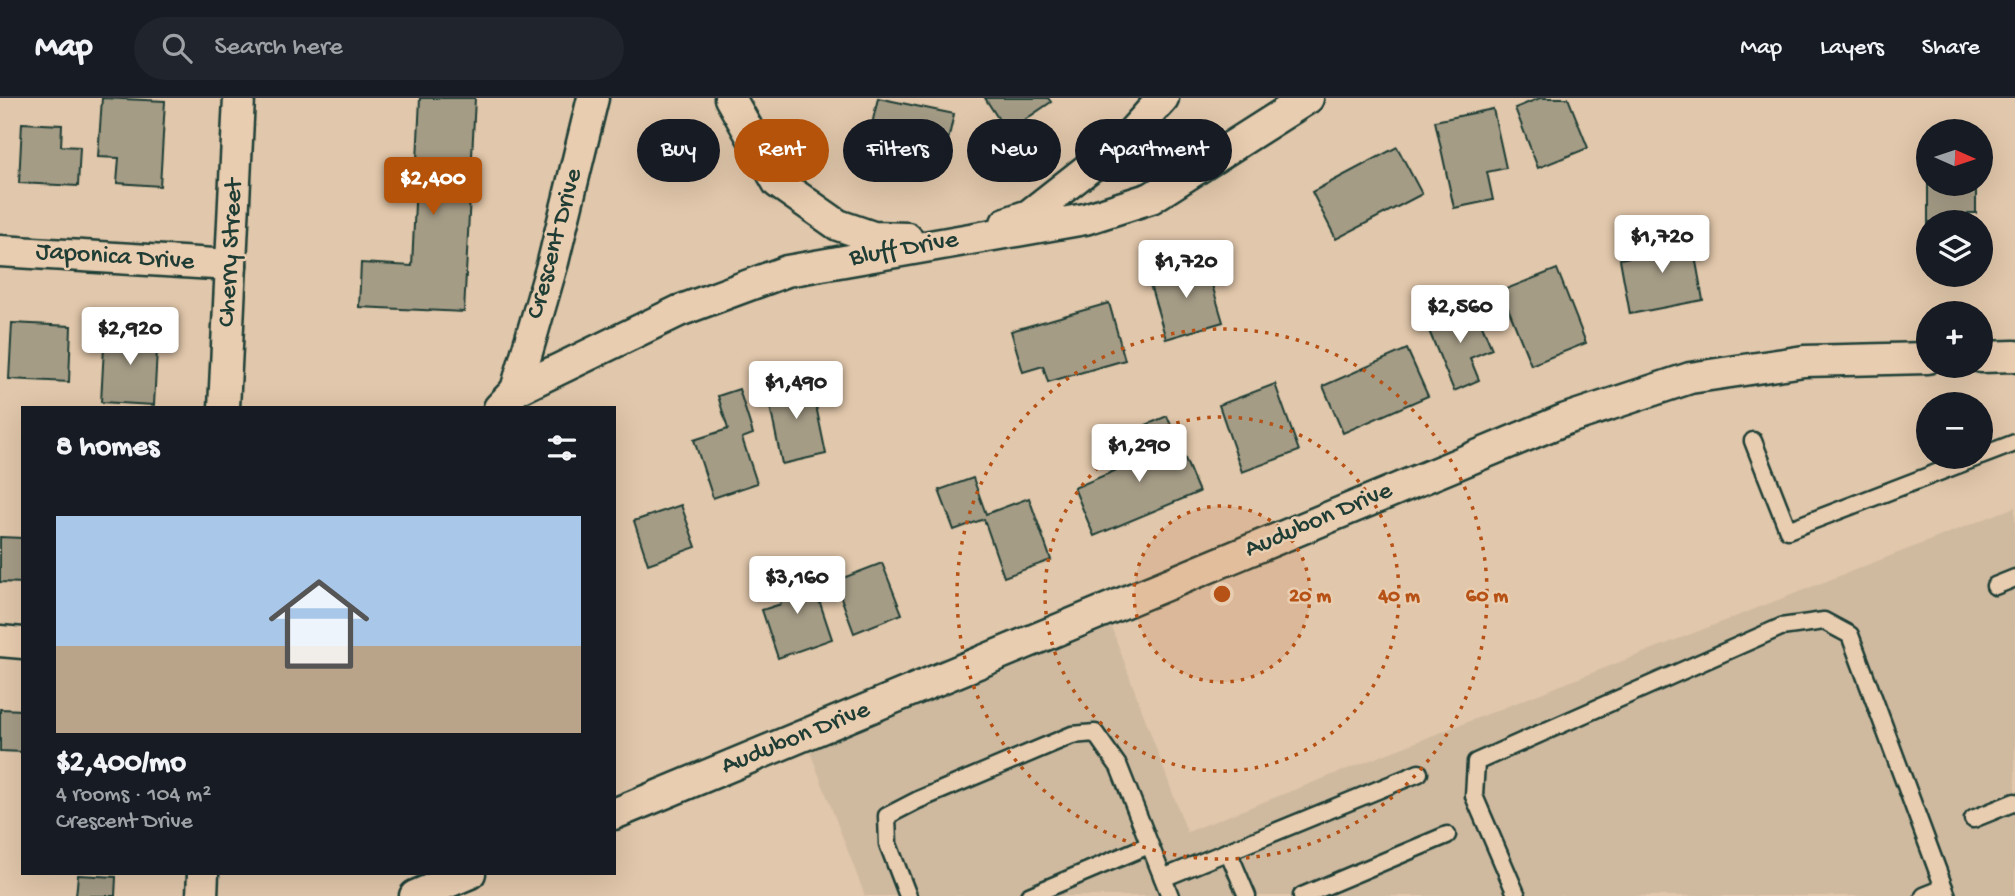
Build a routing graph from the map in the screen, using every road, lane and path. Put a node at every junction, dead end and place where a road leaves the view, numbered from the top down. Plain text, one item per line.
1 (239, 98) edge
2 (593, 98) edge
3 (730, 98) edge
4 (1163, 98) edge
5 (1308, 98) edge
6 (959, 240) junction
7 (0, 251) edge
8 (231, 265) junction
9 (2015, 356) edge
10 (1993, 357) edge
11 (1916, 358) edge
12 (508, 399) edge
13 (224, 406) edge
14 (1754, 441) dead end
15 (2015, 443) edge
16 (1993, 451) edge
17 (1946, 469) edge
18 (2015, 578) edge
19 (1995, 586) dead end
20 (0, 641) edge
21 (21, 643) edge
22 (1419, 773) dead end
23 (2015, 802) edge
24 (616, 813) edge
25 (1973, 819) dead end
26 (1447, 835) dead end
27 (1149, 845) junction
28 (1228, 851) junction
29 (203, 875) edge
30 (465, 875) edge
31 (1163, 878) junction
32 (1946, 892) edge
33 (202, 896) edge
34 (415, 896) edge
35 (908, 896) edge
36 (1029, 896) edge
37 (1170, 896) edge
38 (1247, 896) edge
39 (1302, 896) edge
40 (1517, 896) edge
41 (1924, 896) edge

1 - 8 street, Cherry Street
2 - 12 street, Crescent Drive
3 - 6 street
4 - 6 street
5 - 6 street, Bluff Drive
6 - 12 street, Bluff Drive
7 - 8 street, Japonica Drive
8 - 13 street, Cherry Street
9 - 10 street
11 - 24 street, Audubon Drive
14 - 17 lane
15 - 16 lane
18 - 19 lane
20 - 21 street
22 - 28 lane
23 - 25 lane
26 - 39 lane
27 - 31 lane
27 - 35 lane
27 - 36 lane
28 - 31 lane
28 - 38 lane
29 - 33 street
30 - 34 street
31 - 37 lane
32 - 40 lane
32 - 41 lane

